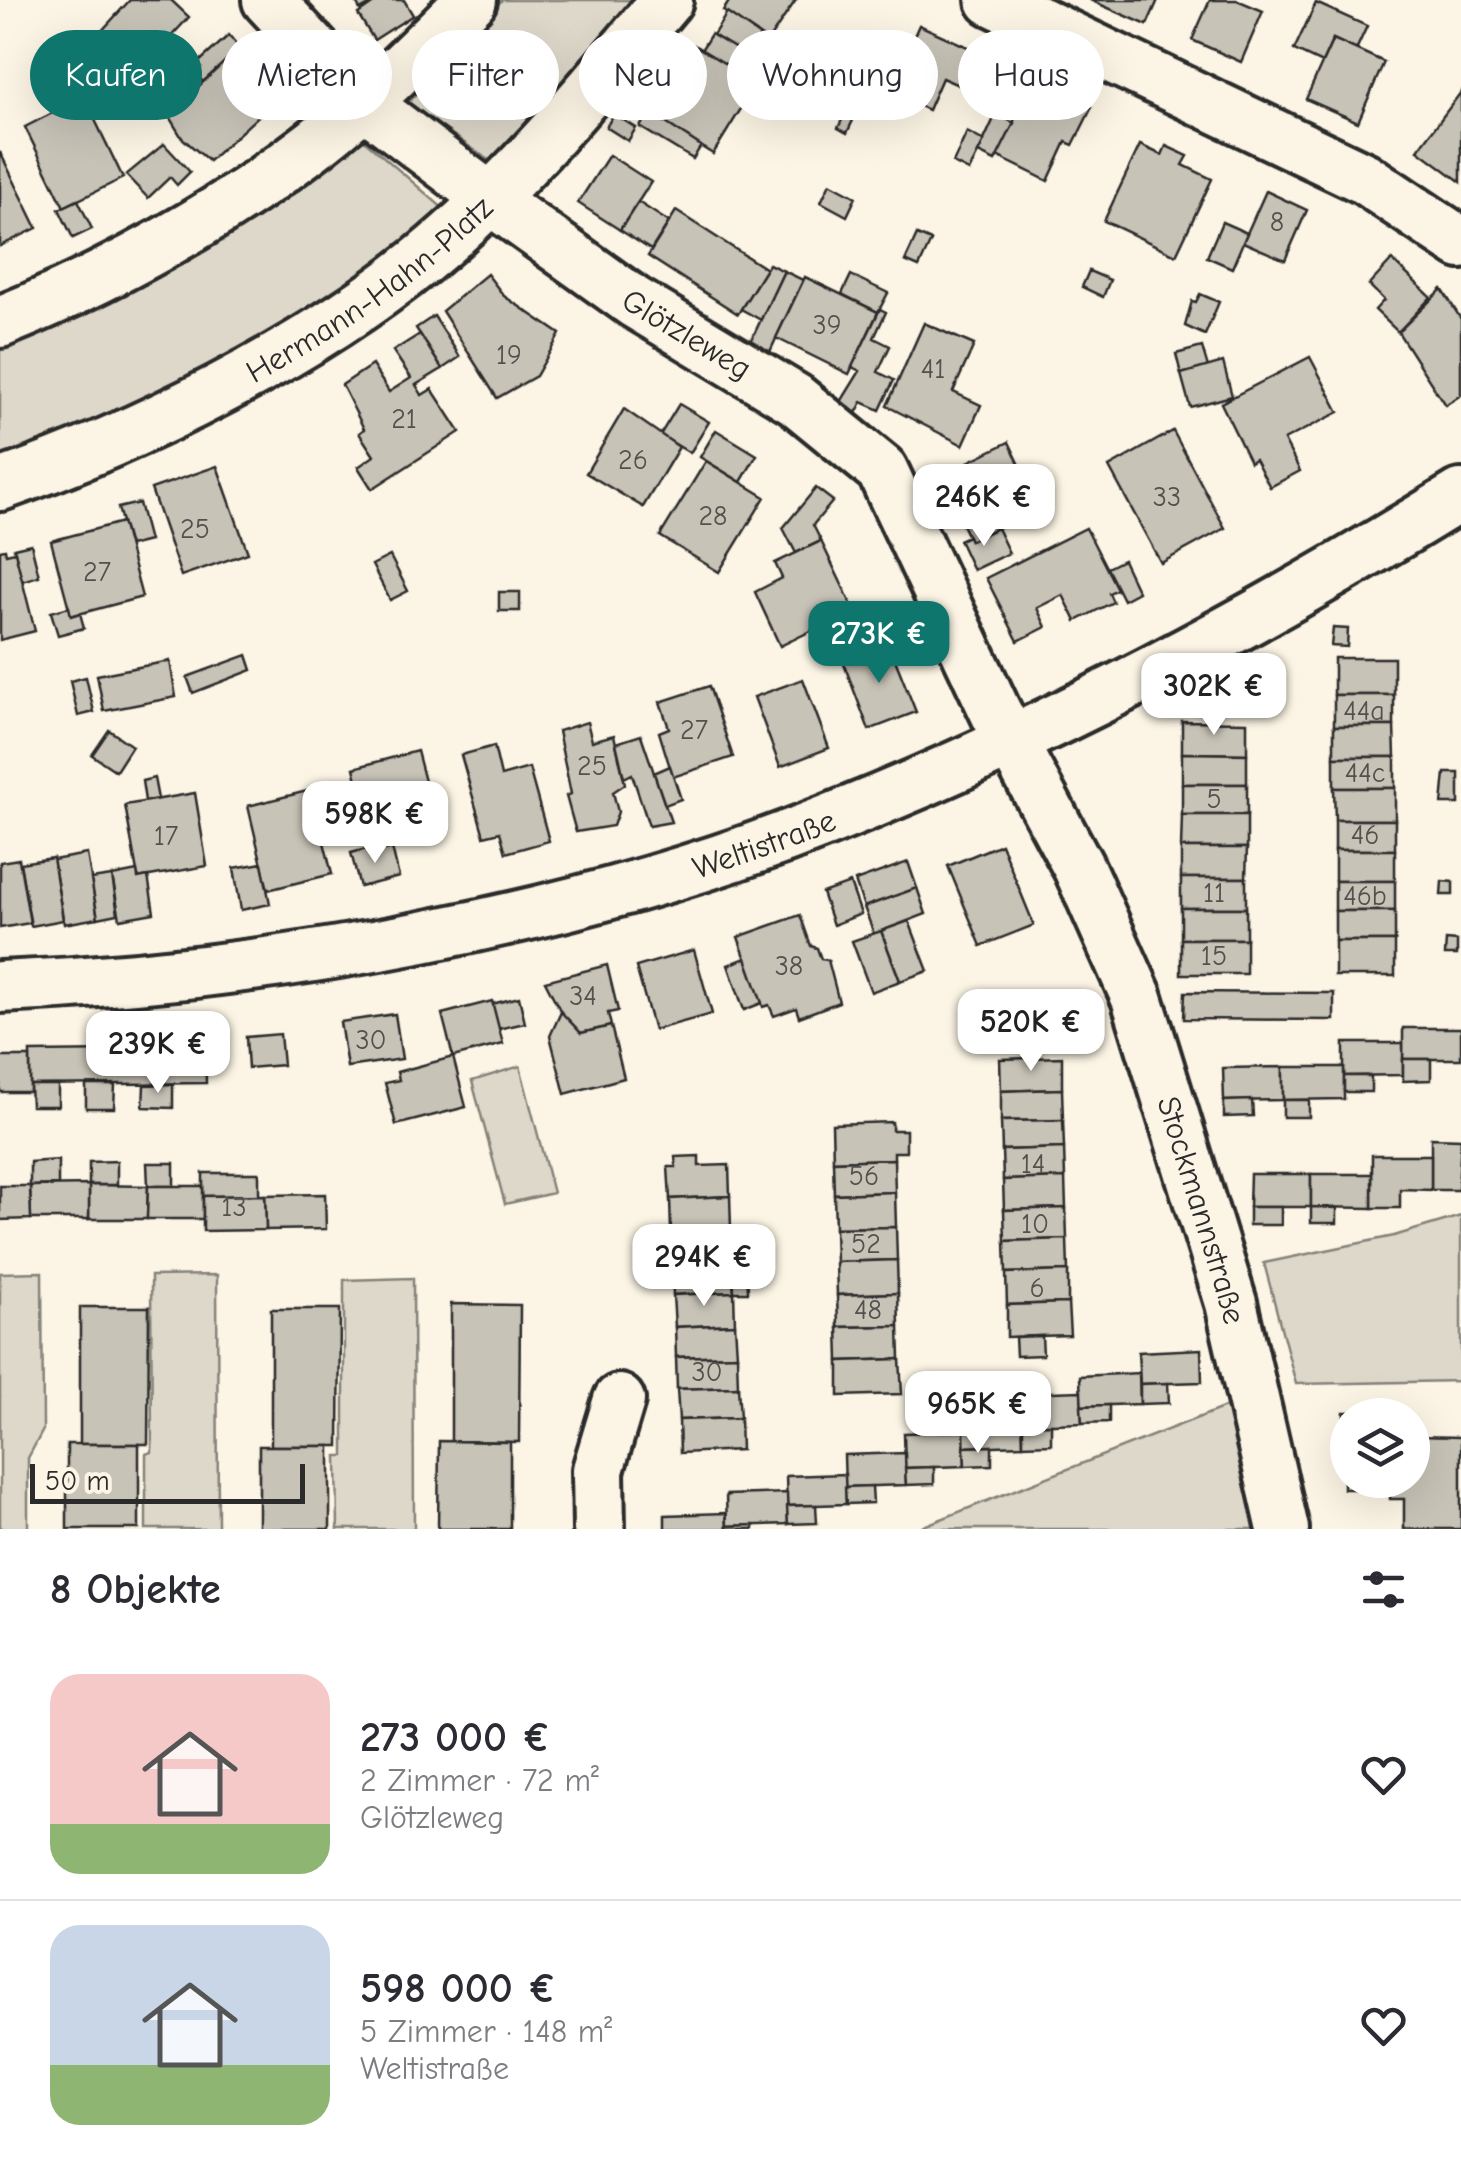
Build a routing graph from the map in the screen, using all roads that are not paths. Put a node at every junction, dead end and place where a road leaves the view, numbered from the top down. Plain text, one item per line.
1 (268, 0) edge
2 (471, 0) edge
3 (668, 0) edge
4 (992, 0) edge
5 (296, 30) edge
6 (392, 76) edge
7 (341, 120) edge
8 (386, 120) edge
9 (489, 198) junction
10 (1461, 243) edge
11 (0, 322) edge
12 (0, 485) edge
13 (1461, 495) edge
14 (1012, 741) junction
15 (0, 988) edge
16 (619, 1400) dead end
17 (599, 1529) edge
18 (1284, 1529) edge

1 - 5 street, Glötzleweg
2 - 6 street
3 - 9 street, Hermann-Hahn-Platz
4 - 10 street
7 - 11 street
8 - 9 street, Glötzleweg
9 - 12 street, Hermann-Hahn-Platz
9 - 14 street, Glötzleweg
13 - 14 street, Weltistraße
14 - 15 street, Weltistraße
14 - 18 street, Stockmannstraße
16 - 17 street

